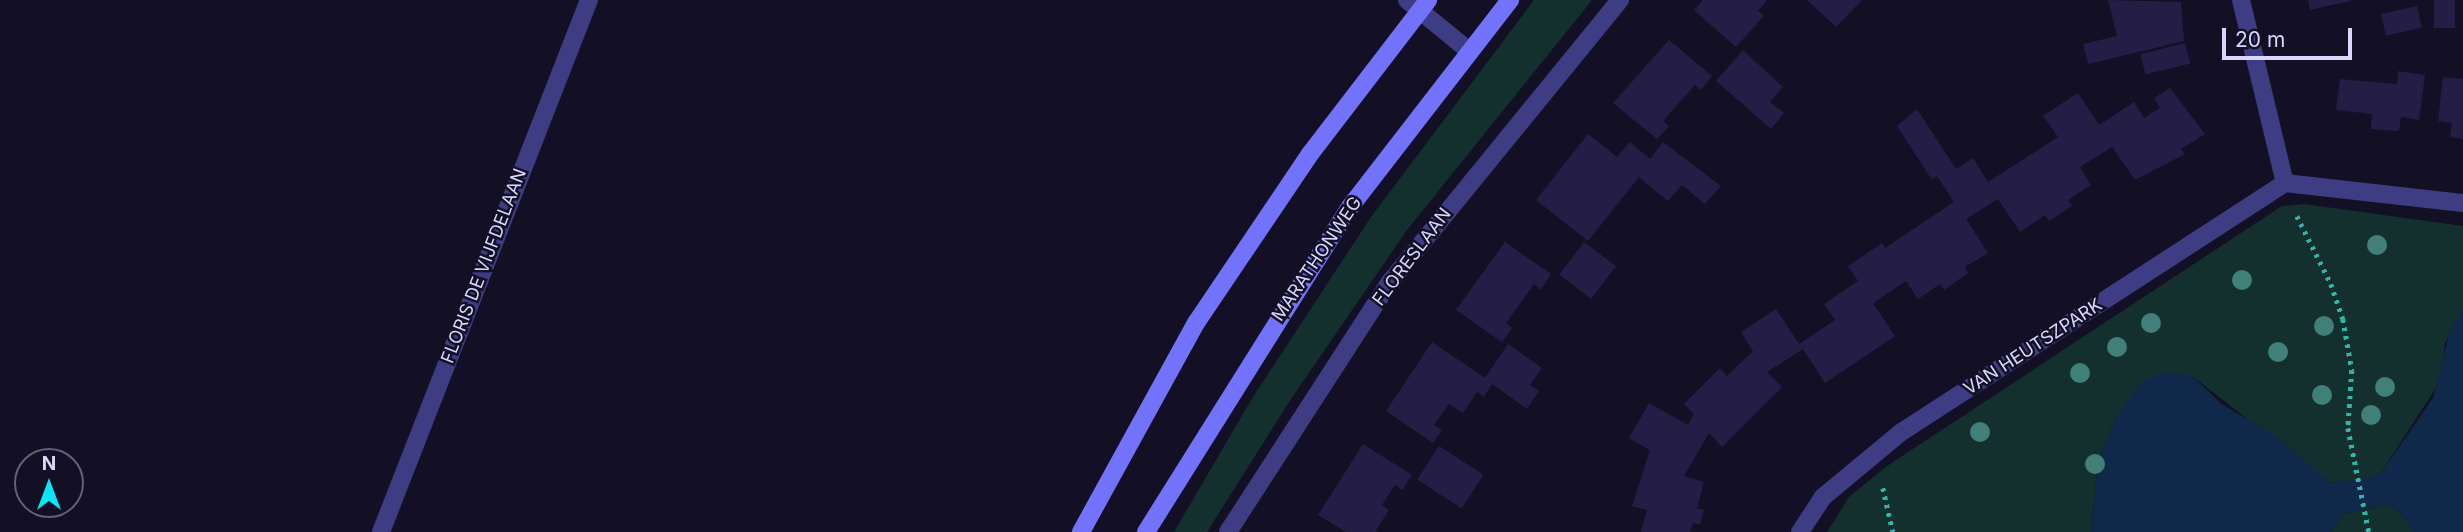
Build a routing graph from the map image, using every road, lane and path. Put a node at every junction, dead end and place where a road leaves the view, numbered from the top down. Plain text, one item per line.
1 (589, 0) edge
2 (1510, 0) edge
3 (1620, 0) edge
4 (2241, 0) edge
5 (1418, 3) edge
6 (1469, 51) junction
7 (2284, 183) junction
8 (2463, 203) edge
9 (1875, 453) junction
10 (381, 532) edge
11 (1081, 532) edge
12 (1146, 532) edge
13 (1228, 532) edge
14 (1800, 532) edge
15 (1893, 532) edge
16 (2369, 532) edge

1 - 10 street, FLORIS DE VIJFDELAAN
2 - 6 main road, MARATHONWEG
3 - 13 street, FLORESLAAN
4 - 7 street
5 - 6 street
5 - 11 main road
6 - 12 main road, MARATHONWEG
7 - 8 street
7 - 9 street, VAN HEUTSZPARK
7 - 16 path
9 - 14 street, VAN HEUTSZPARK
9 - 15 path

